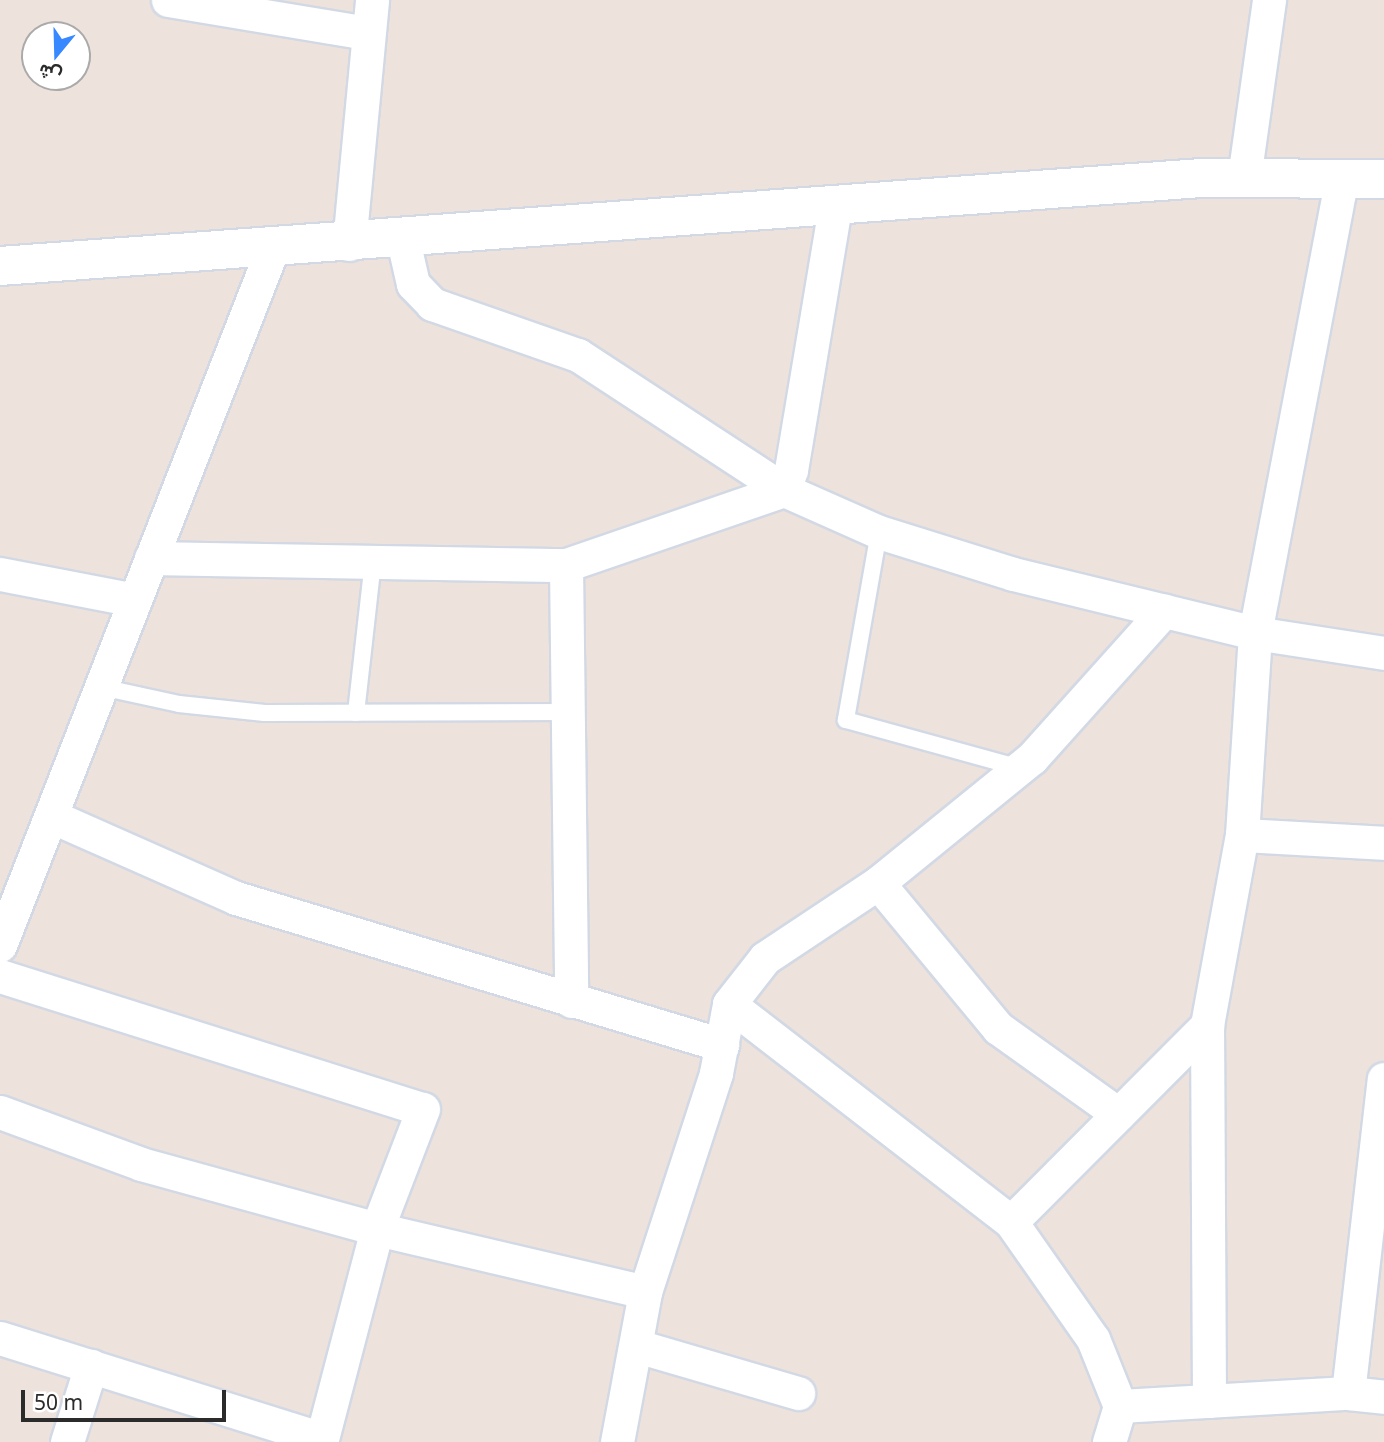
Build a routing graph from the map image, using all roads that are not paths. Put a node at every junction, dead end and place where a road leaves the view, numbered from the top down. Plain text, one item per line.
1 (168, 0) edge
2 (372, 0) edge
3 (1269, 0) edge
4 (368, 33) junction
5 (1244, 178) junction
6 (1342, 178) junction
7 (1384, 179) edge
8 (835, 207) junction
9 (403, 240) junction
10 (349, 244) junction
11 (272, 250) junction
12 (0, 266) edge
13 (784, 490) junction
14 (879, 532) junction
15 (151, 558) junction
16 (373, 562) junction
17 (566, 565) junction
18 (0, 574) edge
19 (135, 600) junction
20 (1164, 611) junction
21 (1255, 633) junction
22 (1384, 653) edge
23 (101, 687) junction
24 (568, 712) junction
25 (356, 713) junction
26 (1020, 768) junction
27 (51, 816) junction
28 (1242, 835) junction
29 (1384, 843) edge
30 (878, 883) junction
31 (0, 944) edge
32 (0, 976) edge
33 (571, 1001) junction
34 (729, 1004) junction
35 (1207, 1025) junction
36 (722, 1045) junction
37 (1384, 1082) edge
38 (0, 1112) edge
39 (1118, 1114) junction
40 (1011, 1222) junction
41 (377, 1229) junction
42 (645, 1292) junction
43 (0, 1338) edge
44 (636, 1346) junction
45 (91, 1366) junction
46 (798, 1392) dead end
47 (1348, 1393) junction
48 (1384, 1397) edge
49 (1209, 1401) junction
50 (1120, 1406) junction
51 (321, 1440) edge
52 (67, 1442) edge
53 (617, 1442) edge
54 (1108, 1442) edge

1 - 4 street
2 - 4 street
3 - 5 street
4 - 10 street
5 - 6 main road
5 - 8 main road
6 - 7 main road
6 - 21 street
8 - 9 main road
8 - 13 street
9 - 10 main road
9 - 13 street
10 - 11 main road
11 - 12 main road
11 - 15 street
13 - 14 street
13 - 17 street
14 - 20 street
14 - 26 lane
15 - 16 street
15 - 19 street
16 - 17 street
16 - 25 lane
17 - 24 street
18 - 19 street
19 - 23 street
20 - 21 street
20 - 26 street
21 - 22 street
21 - 28 street
23 - 25 lane
23 - 27 street
24 - 25 lane
24 - 33 street
26 - 30 street
27 - 31 street
27 - 33 street
28 - 29 street
28 - 35 street
30 - 34 street
30 - 39 street
32 - 41 street
33 - 36 street
34 - 36 street
34 - 40 street
35 - 39 street
35 - 49 street
36 - 42 street
37 - 47 street
38 - 41 street
39 - 40 street
40 - 50 street
41 - 42 street
41 - 51 street
42 - 44 street
43 - 45 street
44 - 46 street
44 - 53 street
45 - 51 street
45 - 52 street
47 - 48 street
47 - 49 street
49 - 50 street
50 - 54 street

